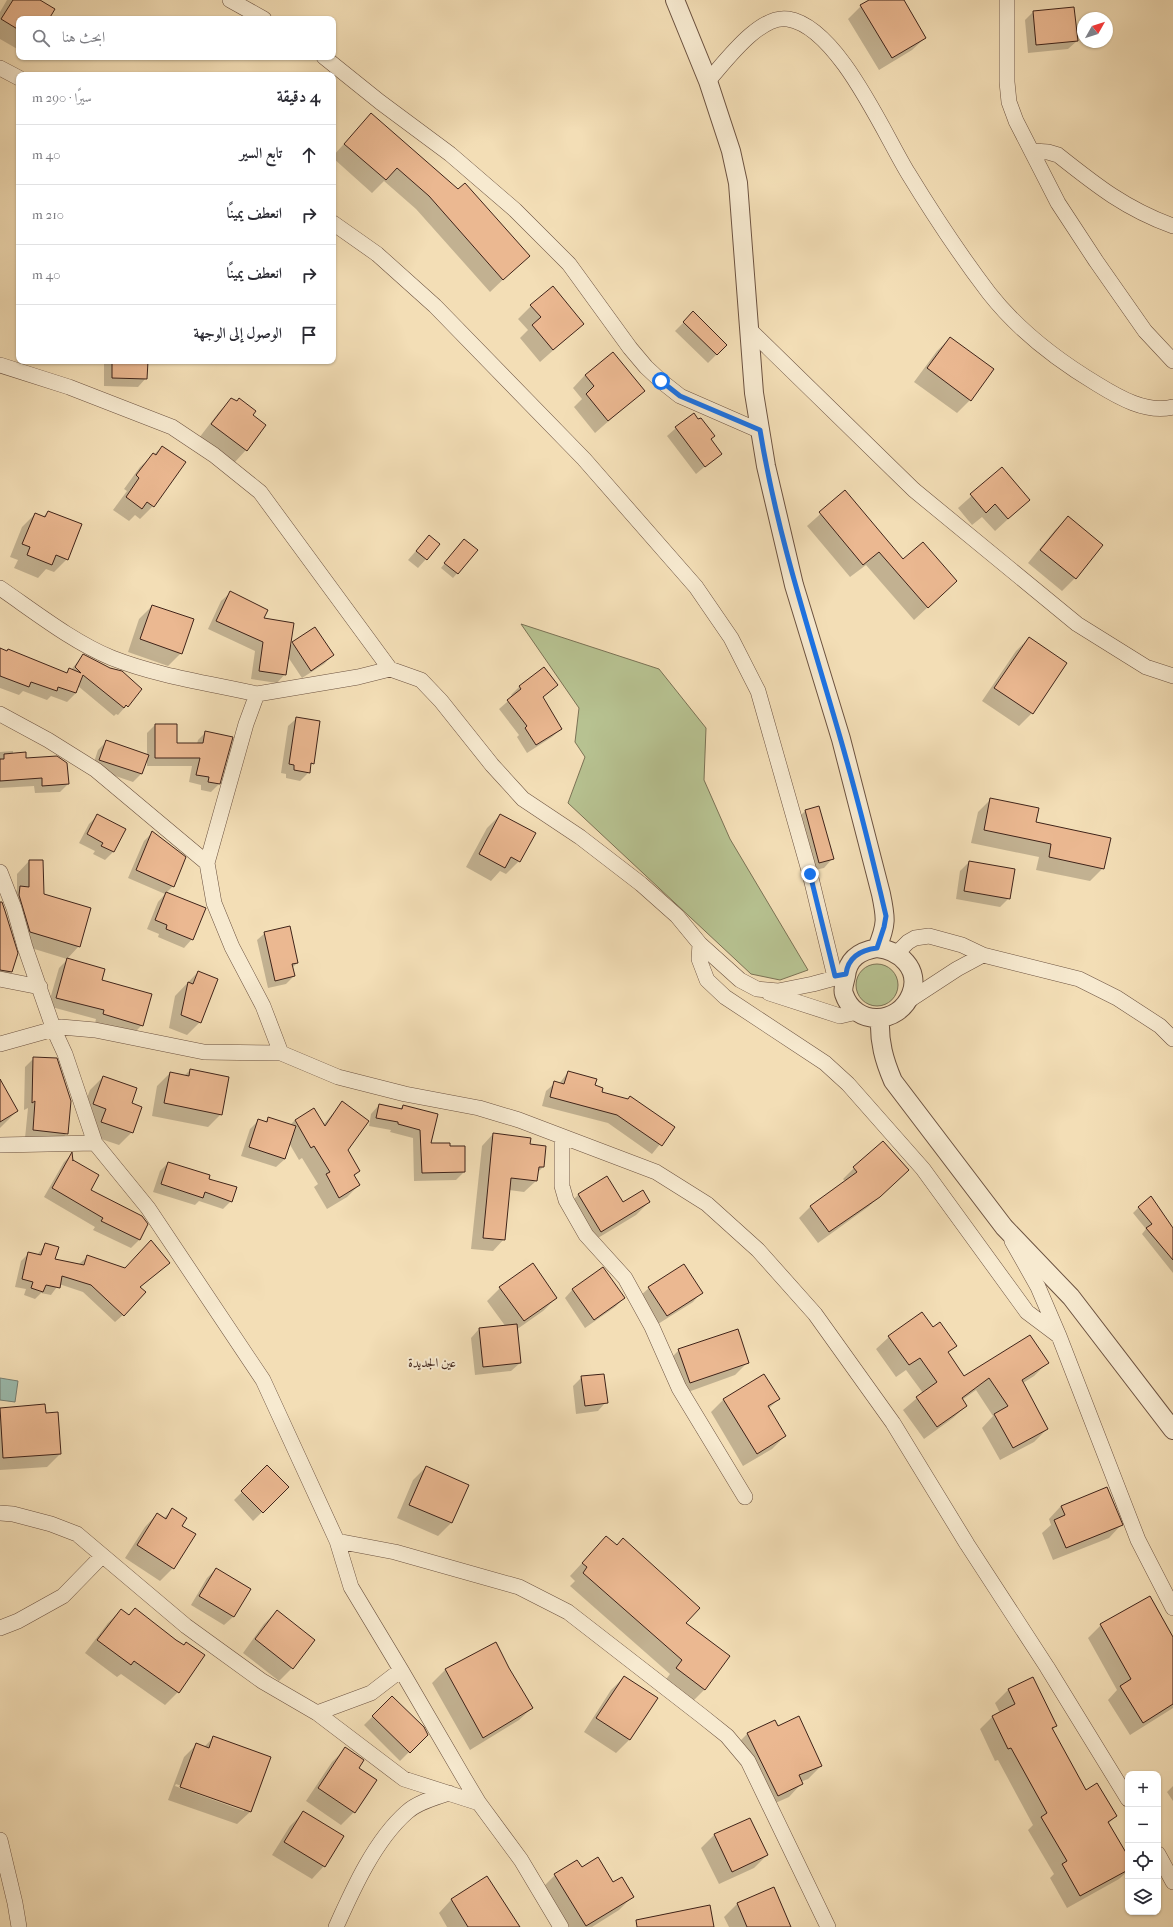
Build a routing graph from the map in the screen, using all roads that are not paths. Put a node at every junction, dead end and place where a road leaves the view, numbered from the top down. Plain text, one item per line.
1 (230, 0) edge
2 (675, 0) edge
3 (1007, 0) edge
4 (259, 16) edge
5 (328, 60) edge
6 (0, 68) edge
7 (16, 76) edge
8 (708, 80) junction
9 (1033, 151) junction
10 (336, 225) edge
11 (1173, 226) edge
12 (749, 329) junction
13 (1173, 361) edge
14 (0, 364) edge
15 (1173, 407) edge
16 (760, 430) junction
17 (0, 588) edge
18 (390, 669) junction
19 (1173, 676) edge
20 (257, 694) junction
21 (0, 714) edge
22 (207, 862) junction
23 (0, 872) edge
24 (700, 944) junction
25 (877, 948) junction
26 (897, 953) junction
27 (983, 955) junction
28 (840, 976) junction
29 (0, 979) edge
30 (40, 987) junction
31 (757, 988) junction
32 (908, 1001) junction
33 (857, 1012) junction
34 (880, 1019) junction
35 (54, 1030) junction
36 (1173, 1038) edge
37 (0, 1044) edge
38 (281, 1053) junction
39 (562, 1137) junction
40 (95, 1143) junction
41 (0, 1145) edge
42 (1004, 1227) junction
43 (1059, 1336) junction
44 (1173, 1430) edge
45 (745, 1496) dead end
46 (0, 1513) edge
47 (337, 1541) junction
48 (102, 1556) junction
49 (1173, 1608) edge
50 (0, 1628) edge
51 (401, 1670) junction
52 (317, 1713) junction
53 (449, 1793) junction
54 (1125, 1794) edge
55 (479, 1803) junction
56 (0, 1840) edge
57 (1161, 1860) edge
58 (1173, 1882) edge
59 (19, 1927) edge
60 (336, 1927) edge
61 (561, 1927) edge
62 (828, 1927) edge

1 - 4 street
2 - 8 street
3 - 9 street
5 - 16 street
6 - 7 street
8 - 12 street
8 - 15 street
9 - 11 street
9 - 13 street
10 - 28 street
12 - 16 street
12 - 19 street
14 - 18 street
16 - 25 street
17 - 20 street
18 - 20 street
18 - 24 street
20 - 22 street
21 - 22 street
22 - 38 street
23 - 30 street
24 - 31 street
24 - 43 street
25 - 26 street
25 - 28 street
26 - 27 street
26 - 32 street
27 - 32 street
27 - 36 street
28 - 31 street
28 - 33 street
29 - 30 street
30 - 35 street
31 - 33 street
32 - 34 street
33 - 34 street
34 - 42 street
35 - 37 street
35 - 38 street
35 - 40 street
38 - 39 street
39 - 45 street
39 - 54 street
40 - 41 street
40 - 47 street
42 - 43 street
42 - 44 street
43 - 49 street
46 - 48 street
47 - 51 street
47 - 62 street
48 - 50 street
48 - 52 street
51 - 52 street
51 - 55 street
52 - 53 street
53 - 55 street
53 - 60 street
55 - 61 street
56 - 59 street
57 - 58 street

